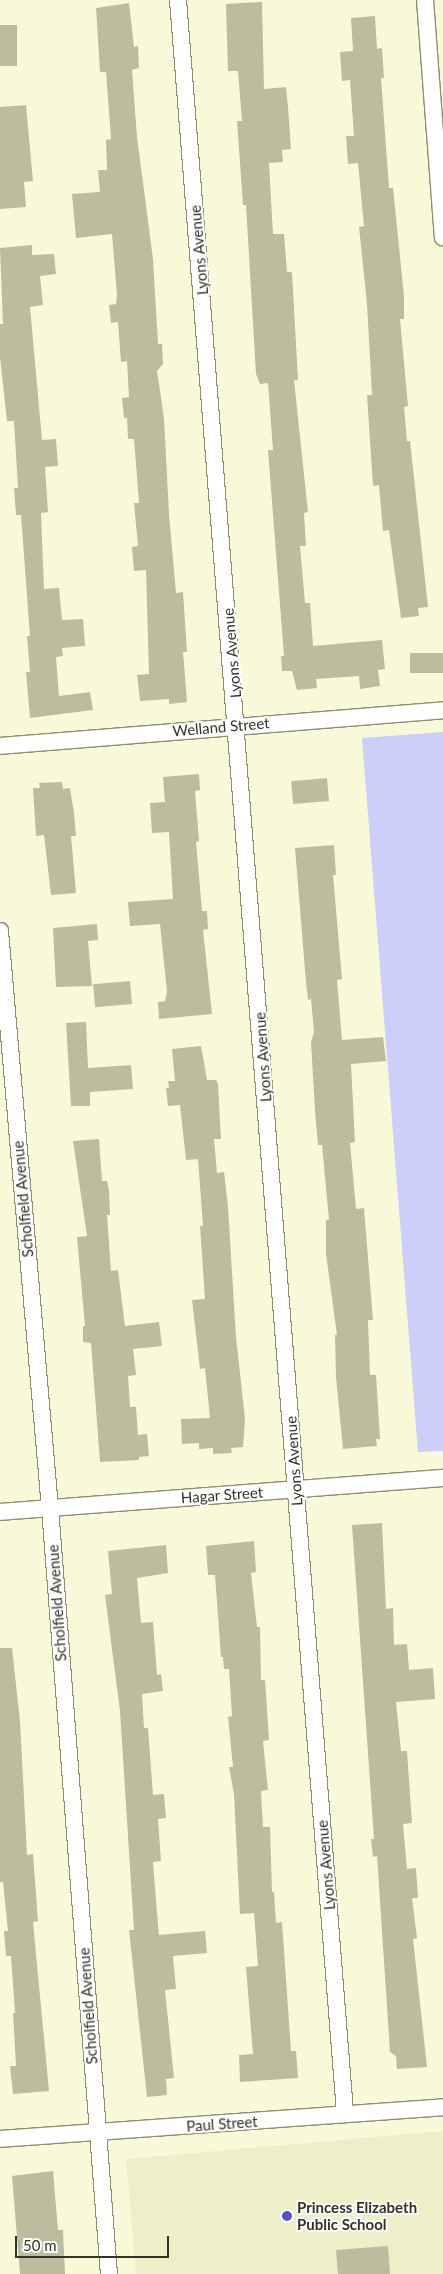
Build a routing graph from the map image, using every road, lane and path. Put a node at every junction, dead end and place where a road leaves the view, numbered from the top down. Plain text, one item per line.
1 (178, 0) edge
2 (425, 0) edge
3 (443, 236) edge
4 (443, 710) edge
5 (238, 726) junction
6 (0, 746) edge
7 (0, 931) edge
8 (443, 1478) edge
9 (296, 1490) junction
10 (50, 1508) junction
11 (0, 1512) edge
12 (443, 2107) edge
13 (346, 2114) junction
14 (98, 2133) junction
15 (0, 2139) edge
16 (109, 2274) edge

1 - 5 street, Lyons Avenue
2 - 3 street
4 - 5 street, Welland Street
5 - 6 street, Welland Street
5 - 9 street, Lyons Avenue
7 - 10 street, Scholfield Avenue
8 - 9 street, Hagar Street
9 - 10 street, Hagar Street
9 - 13 street, Lyons Avenue
10 - 11 street, Hagar Street
10 - 14 street, Scholfield Avenue
12 - 13 street, Paul Street
13 - 14 street, Paul Street
14 - 15 street, Paul Street
14 - 16 street, Scholfield Avenue

